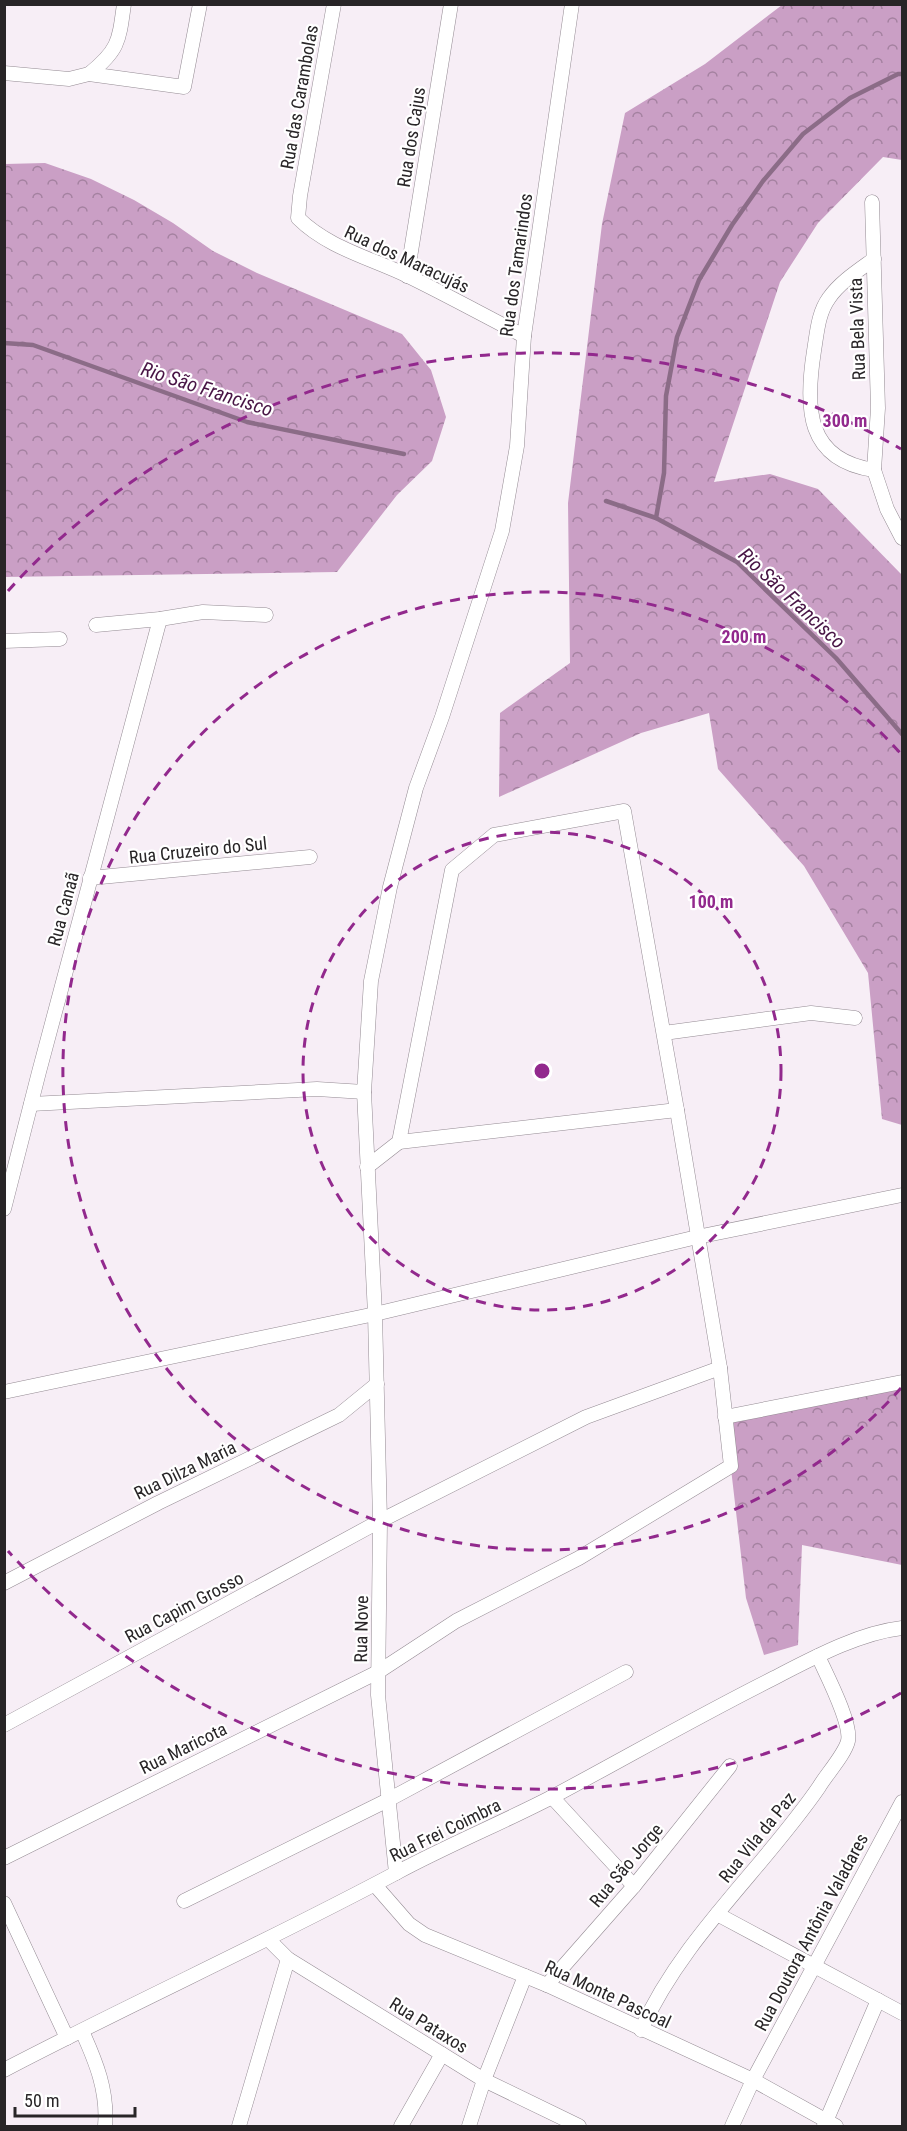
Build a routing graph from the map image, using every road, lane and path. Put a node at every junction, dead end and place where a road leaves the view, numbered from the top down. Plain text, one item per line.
1 (124, 4) edge
2 (200, 4) edge
3 (334, 4) edge
4 (451, 4) edge
5 (572, 4) edge
6 (4, 73) edge
7 (89, 74) junction
8 (300, 196) joint
9 (872, 202) dead end
10 (874, 259) junction
11 (407, 276) junction
12 (524, 336) junction
13 (874, 470) junction
14 (903, 538) edge
15 (266, 615) dead end
16 (160, 619) junction
17 (96, 625) dead end
18 (60, 639) dead end
19 (4, 641) edge
20 (310, 856) dead end
21 (90, 878) junction
22 (855, 1018) dead end
23 (664, 1033) junction
24 (364, 1092) junction
25 (31, 1104) junction
26 (678, 1110) junction
27 (399, 1142) junction
28 (367, 1167) junction
29 (903, 1195) edge
30 (4, 1209) edge
31 (697, 1237) junction
32 (375, 1314) junction
33 (720, 1368) junction
34 (903, 1382) edge
35 (377, 1384) junction
36 (4, 1392) edge
37 (725, 1417) junction
38 (380, 1521) junction
39 (4, 1583) edge
40 (903, 1628) edge
41 (818, 1656) junction
42 (378, 1672) junction
43 (626, 1672) dead end
44 (4, 1725) edge
45 (730, 1766) dead end
46 (552, 1797) junction
47 (388, 1800) junction
48 (903, 1802) edge
49 (4, 1858) edge
50 (396, 1873) junction
51 (375, 1885) junction
52 (634, 1886) junction
53 (183, 1901) dead end
54 (4, 1903) edge
55 (717, 1914) junction
56 (269, 1940) junction
57 (288, 1959) junction
58 (813, 1966) junction
59 (525, 1976) junction
60 (547, 1985) junction
61 (878, 2000) junction
62 (903, 2013) edge
63 (641, 2030) junction
64 (82, 2031) junction
65 (67, 2038) junction
66 (442, 2054) junction
67 (4, 2070) edge
68 (484, 2079) junction
69 (753, 2080) junction
70 (829, 2125) edge
71 (105, 2127) edge
72 (239, 2127) edge
73 (401, 2127) edge
74 (469, 2127) edge
75 (579, 2127) edge
76 (732, 2127) edge

1 - 7 street
2 - 7 street
3 - 8 street, Rua das Carambolas
4 - 11 street, Rua dos Cajus
5 - 12 street, Rua dos Tamarindos
6 - 7 street
8 - 11 street, Rua dos Maracujás
9 - 10 street, Rua Bela Vista
10 - 13 street, Rua Bela Vista
10 - 13 street, Rua Bela Vista
11 - 12 street, Rua dos Maracujás
12 - 24 street, Rua dos Tamarindos
13 - 14 street, Rua Bela Vista
15 - 16 street
16 - 17 street
16 - 21 street, Rua Canaã
18 - 19 street
20 - 21 street, Rua Cruzeiro do Sul
21 - 25 street, Rua Canaã
22 - 23 street
23 - 26 street
23 - 27 street
24 - 25 street
24 - 28 street, Rua Nove
25 - 30 street, Rua Canaã
26 - 27 street
26 - 31 street
27 - 28 street
28 - 32 street, Rua Nove
29 - 31 street
31 - 32 street
31 - 33 street
32 - 35 street, Rua Nove
32 - 36 street
33 - 37 street
33 - 38 street, Rua Capim Grosso
34 - 37 street
35 - 38 street, Rua Nove
35 - 39 street, Rua Dilza Maria
37 - 42 street, Rua Maricota
38 - 42 street, Rua Nove
38 - 44 street, Rua Capim Grosso
40 - 41 street, Rua Frei Coimbra
41 - 46 street, Rua Frei Coimbra
41 - 55 street, Rua Vila da Paz
42 - 47 street, Rua Nove
42 - 49 street, Rua Maricota
43 - 47 street
45 - 52 street, Rua São Jorge
46 - 50 street, Rua Frei Coimbra
46 - 52 street
47 - 50 street, Rua Nove
47 - 53 street
48 - 58 street, Rua Doutora Antônia Valadares
50 - 51 street, Rua Frei Coimbra
51 - 56 street, Rua Frei Coimbra
51 - 59 street, Rua Monte Pascoal
52 - 60 street, Rua São Jorge
54 - 65 street
55 - 58 street
55 - 63 street, Rua Vila da Paz
56 - 57 street, Rua Pataxos
56 - 64 street, Rua Frei Coimbra
57 - 66 street, Rua Pataxos
57 - 72 street
58 - 61 street
58 - 69 street, Rua Doutora Antônia Valadares
59 - 60 street, Rua Monte Pascoal
59 - 68 street
60 - 63 street, Rua Monte Pascoal
61 - 62 street
61 - 70 street
63 - 69 street, Rua Monte Pascoal
64 - 65 street, Rua Frei Coimbra
64 - 71 street
65 - 67 street, Rua Frei Coimbra
66 - 68 street, Rua Pataxos
66 - 73 street
68 - 74 street
68 - 75 street, Rua Pataxos
69 - 70 street, Rua Monte Pascoal
69 - 76 street, Rua Doutora Antônia Valadares

